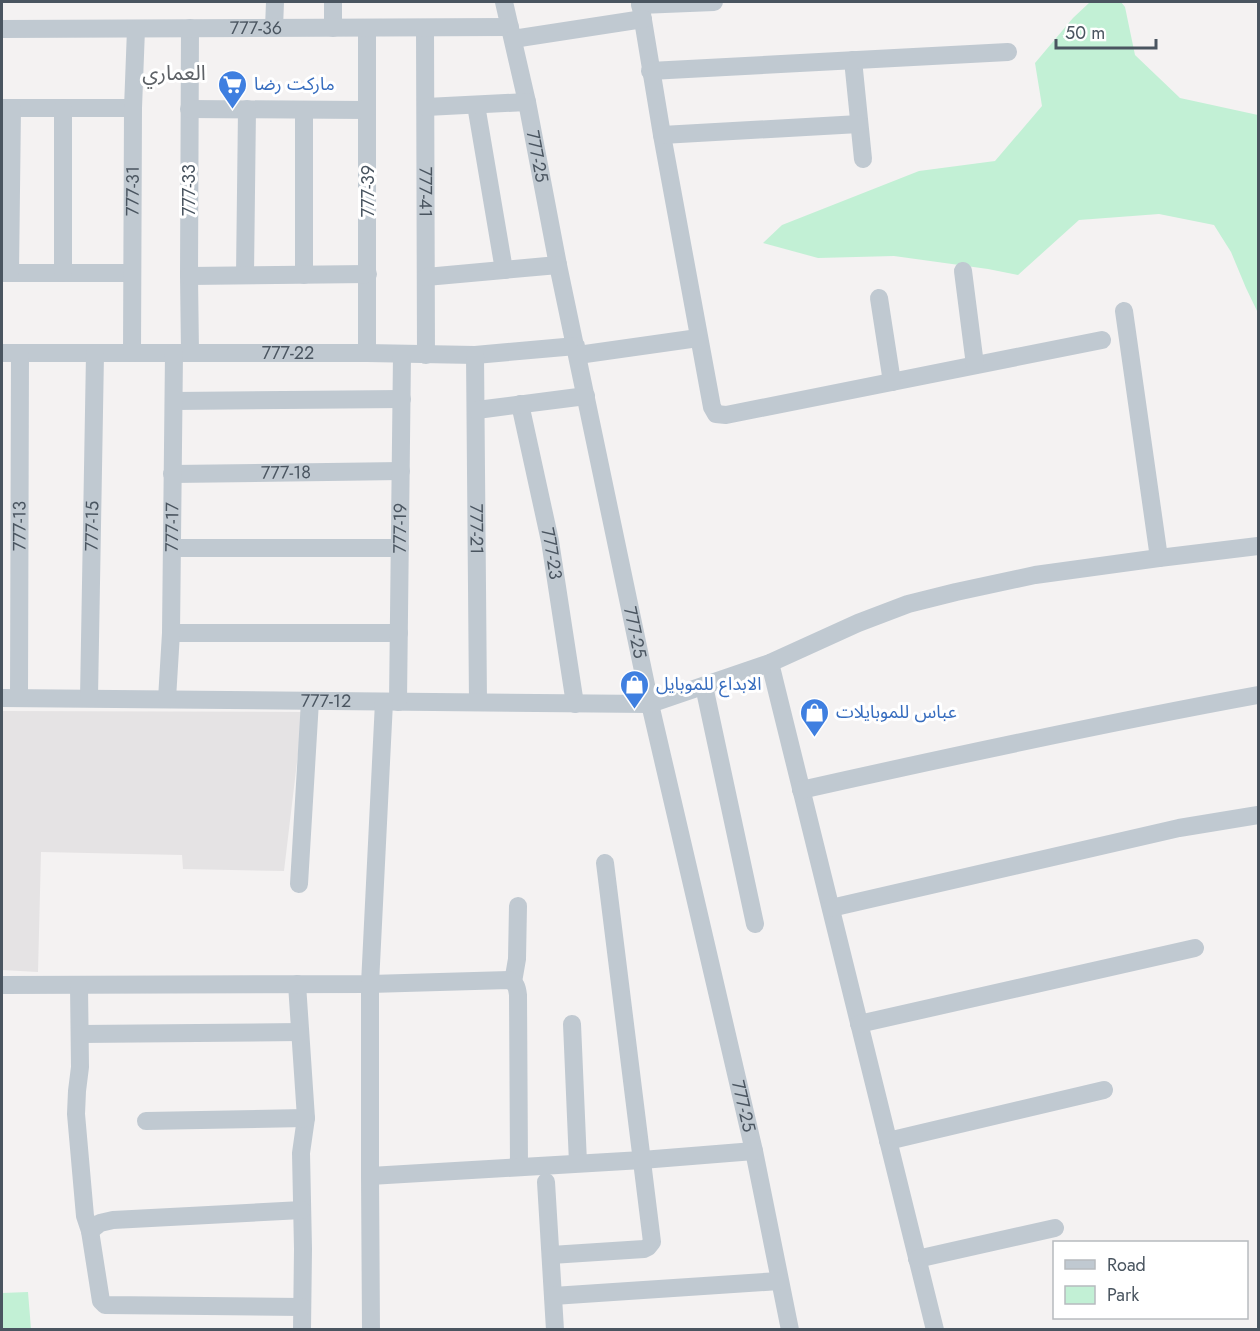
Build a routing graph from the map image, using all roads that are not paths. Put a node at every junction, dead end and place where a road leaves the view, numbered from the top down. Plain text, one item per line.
1 (275, 2) edge
2 (333, 2) edge
3 (504, 2) edge
4 (714, 2) edge
5 (641, 9) edge
6 (190, 28) junction
7 (274, 28) junction
8 (333, 28) junction
9 (367, 28) junction
10 (425, 28) junction
11 (2, 29) edge
12 (136, 29) junction
13 (512, 33) junction
14 (1008, 52) dead end
15 (853, 60) junction
16 (650, 71) junction
17 (527, 102) junction
18 (476, 105) junction
19 (426, 107) junction
20 (7, 108) edge
21 (63, 108) junction
22 (133, 108) junction
23 (189, 109) junction
24 (247, 109) junction
25 (304, 110) junction
26 (367, 110) junction
27 (859, 124) junction
28 (662, 135) junction
29 (863, 159) dead end
30 (558, 265) junction
31 (504, 270) junction
32 (963, 271) dead end
33 (6, 273) edge
34 (63, 273) junction
35 (132, 273) junction
36 (368, 274) junction
37 (246, 275) junction
38 (304, 275) junction
39 (189, 276) junction
40 (426, 277) junction
41 (879, 298) dead end
42 (1124, 311) dead end
43 (698, 338) junction
44 (1102, 340) dead end
45 (577, 350) junction
46 (2, 353) edge
47 (132, 353) junction
48 (182, 353) junction
49 (368, 353) junction
50 (20, 354) junction
51 (95, 354) junction
52 (402, 355) junction
53 (426, 355) junction
54 (475, 355) junction
55 (975, 365) junction
56 (892, 382) junction
57 (586, 396) junction
58 (402, 399) junction
59 (174, 401) junction
60 (520, 404) junction
61 (477, 410) junction
62 (401, 471) junction
63 (172, 474) junction
64 (172, 548) junction
65 (400, 548) junction
66 (1258, 549) edge
67 (1159, 558) junction
68 (171, 633) junction
69 (399, 633) junction
70 (770, 663) junction
71 (704, 686) junction
72 (1258, 695) edge
73 (10, 698) edge
74 (89, 698) junction
75 (166, 699) junction
76 (310, 701) junction
77 (391, 702) junction
78 (478, 702) junction
79 (574, 704) junction
80 (650, 704) junction
81 (801, 790) junction
82 (1258, 815) edge
83 (605, 863) dead end
84 (299, 884) dead end
85 (519, 906) dead end
86 (831, 908) junction
87 (755, 924) dead end
88 (1195, 948) dead end
89 (513, 982) junction
90 (297, 984) junction
91 (370, 984) junction
92 (2, 985) edge
93 (80, 986) junction
94 (572, 1024) dead end
95 (859, 1024) junction
96 (300, 1032) junction
97 (80, 1034) junction
98 (1104, 1090) dead end
99 (306, 1118) junction
100 (146, 1121) dead end
101 (888, 1141) junction
102 (754, 1150) junction
103 (642, 1160) junction
104 (578, 1163) junction
105 (519, 1166) junction
106 (370, 1176) junction
107 (546, 1182) dead end
108 (302, 1210) junction
109 (1055, 1228) dead end
110 (90, 1231) junction
111 (550, 1255) junction
112 (918, 1259) junction
113 (779, 1281) junction
114 (553, 1296) junction
115 (302, 1307) junction
116 (302, 1329) edge
117 (371, 1329) edge
118 (555, 1329) edge
119 (790, 1329) edge
120 (935, 1329) edge

1 - 7 street
2 - 8 street
3 - 13 street, 777-25
4 - 5 street, 777-36
5 - 13 street, 777-36
5 - 16 street
6 - 7 street, 777-36
6 - 12 street, 777-36
6 - 23 street, 777-33
7 - 8 street, 777-36
8 - 9 street, 777-36
9 - 10 street, 777-36
9 - 26 street, 777-39
10 - 13 street, 777-36
10 - 19 street, 777-41
11 - 12 street, 777-36
12 - 22 street, 777-31
13 - 17 street, 777-25
14 - 15 street
15 - 16 street
15 - 27 street
16 - 28 street
17 - 18 street
17 - 30 street, 777-25
18 - 19 street
18 - 31 street
19 - 40 street, 777-41
20 - 21 street
20 - 33 street
21 - 22 street
21 - 34 street
22 - 35 street, 777-31
23 - 24 street
23 - 39 street, 777-33
24 - 25 street
24 - 37 street
25 - 26 street
25 - 38 street
26 - 36 street, 777-39
27 - 28 street
27 - 29 street
28 - 43 street
30 - 31 street
30 - 45 street, 777-25
31 - 40 street
32 - 55 street
33 - 34 street
34 - 35 street
35 - 47 street, 777-31
36 - 38 street
36 - 49 street, 777-39
37 - 38 street
37 - 39 street
39 - 48 street, 777-33
40 - 53 street, 777-41
41 - 56 street
42 - 67 street
43 - 45 street, 777-22
43 - 56 street
44 - 55 street
45 - 54 street, 777-22
45 - 57 street, 777-25
46 - 50 street, 777-22
47 - 48 street, 777-22
47 - 51 street, 777-22
48 - 49 street, 777-22
48 - 59 street, 777-17
49 - 52 street, 777-22
50 - 51 street, 777-22
50 - 73 street, 777-13
51 - 74 street, 777-15
52 - 53 street, 777-22
52 - 58 street, 777-19
53 - 54 street, 777-22
54 - 61 street, 777-21
55 - 56 street
57 - 60 street
57 - 80 street, 777-25
58 - 59 street
58 - 62 street, 777-19
59 - 63 street, 777-17
60 - 61 street
60 - 79 street, 777-23
61 - 78 street, 777-21
62 - 63 street, 777-18
62 - 65 street, 777-19
63 - 64 street, 777-17
64 - 65 street
64 - 68 street, 777-17
65 - 69 street, 777-19
66 - 67 street, 777-12
67 - 70 street, 777-12
68 - 69 street
68 - 75 street, 777-17
69 - 77 street, 777-19
70 - 71 street, 777-12
70 - 81 street
71 - 80 street, 777-12
71 - 87 street
72 - 81 street
73 - 74 street, 777-12
74 - 75 street, 777-12
75 - 76 street, 777-12
76 - 77 street, 777-12
76 - 84 street
77 - 78 street, 777-12
77 - 91 street, 777-19
78 - 79 street, 777-12
79 - 80 street, 777-12
80 - 102 street, 777-25
81 - 86 street
82 - 86 street
83 - 103 street
85 - 89 street
86 - 95 street
88 - 95 street
89 - 91 street
89 - 105 street
90 - 91 street
90 - 93 street
90 - 96 street
91 - 106 street, 777-19
92 - 93 street
93 - 97 street
94 - 104 street
95 - 101 street
96 - 97 street
96 - 99 street
97 - 110 street
98 - 101 street
99 - 100 street
99 - 108 street
101 - 112 street
102 - 103 street
102 - 113 street, 777-25
103 - 104 street
103 - 111 street
104 - 105 street
105 - 106 street
106 - 117 street, 777-19
107 - 111 street
108 - 110 street
108 - 115 street
109 - 112 street
110 - 115 street
111 - 114 street
112 - 120 street
113 - 114 street
113 - 119 street, 777-25
114 - 118 street
115 - 116 street

